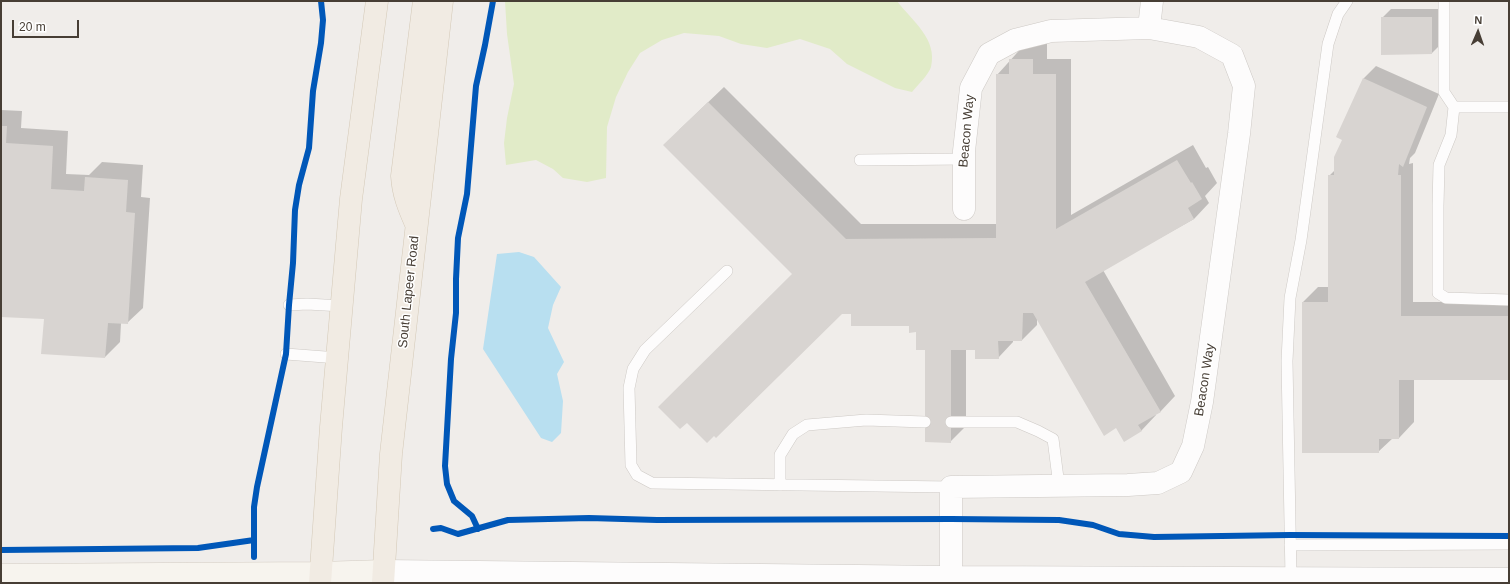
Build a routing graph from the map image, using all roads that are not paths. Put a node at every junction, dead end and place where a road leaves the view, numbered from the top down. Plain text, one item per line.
1 (377, 1) edge
2 (424, 1) edge
3 (442, 1) edge
4 (1152, 1) edge
5 (1347, 1) edge
6 (1444, 1) edge
7 (1149, 28) junction
8 (1454, 107) junction
9 (1509, 107) edge
10 (964, 159) junction
11 (860, 160) dead end
12 (964, 210) dead end
13 (417, 225) junction
14 (727, 271) dead end
15 (1509, 300) edge
16 (289, 305) dead end
17 (342, 306) junction
18 (286, 354) dead end
19 (338, 358) junction
20 (925, 422) dead end
21 (951, 422) dead end
22 (780, 485) junction
23 (1059, 486) junction
24 (951, 487) junction
25 (1290, 544) junction
26 (1509, 544) edge
27 (1, 575) edge
28 (383, 577) edge
29 (951, 577) junction
30 (320, 578) edge
31 (1291, 578) junction
32 (1509, 579) edge
33 (1165, 580) edge

1 - 17 main road
2 - 13 main road
3 - 13 main road, South Lapeer Road
4 - 7 street
5 - 25 lane
6 - 8 lane
7 - 10 street, Beacon Way
7 - 23 street, Beacon Way
8 - 9 lane
8 - 15 lane
10 - 11 lane
10 - 12 street, Beacon Way
13 - 28 main road, South Lapeer Road
14 - 22 lane
16 - 17 lane
17 - 19 main road
18 - 19 lane
19 - 30 main road
20 - 22 lane
21 - 23 lane
22 - 24 lane
23 - 24 street, Beacon Way
24 - 29 street
25 - 26 lane
25 - 31 lane
27 - 30 street
28 - 29 street
28 - 30 street
29 - 33 street
31 - 32 street
31 - 33 street

